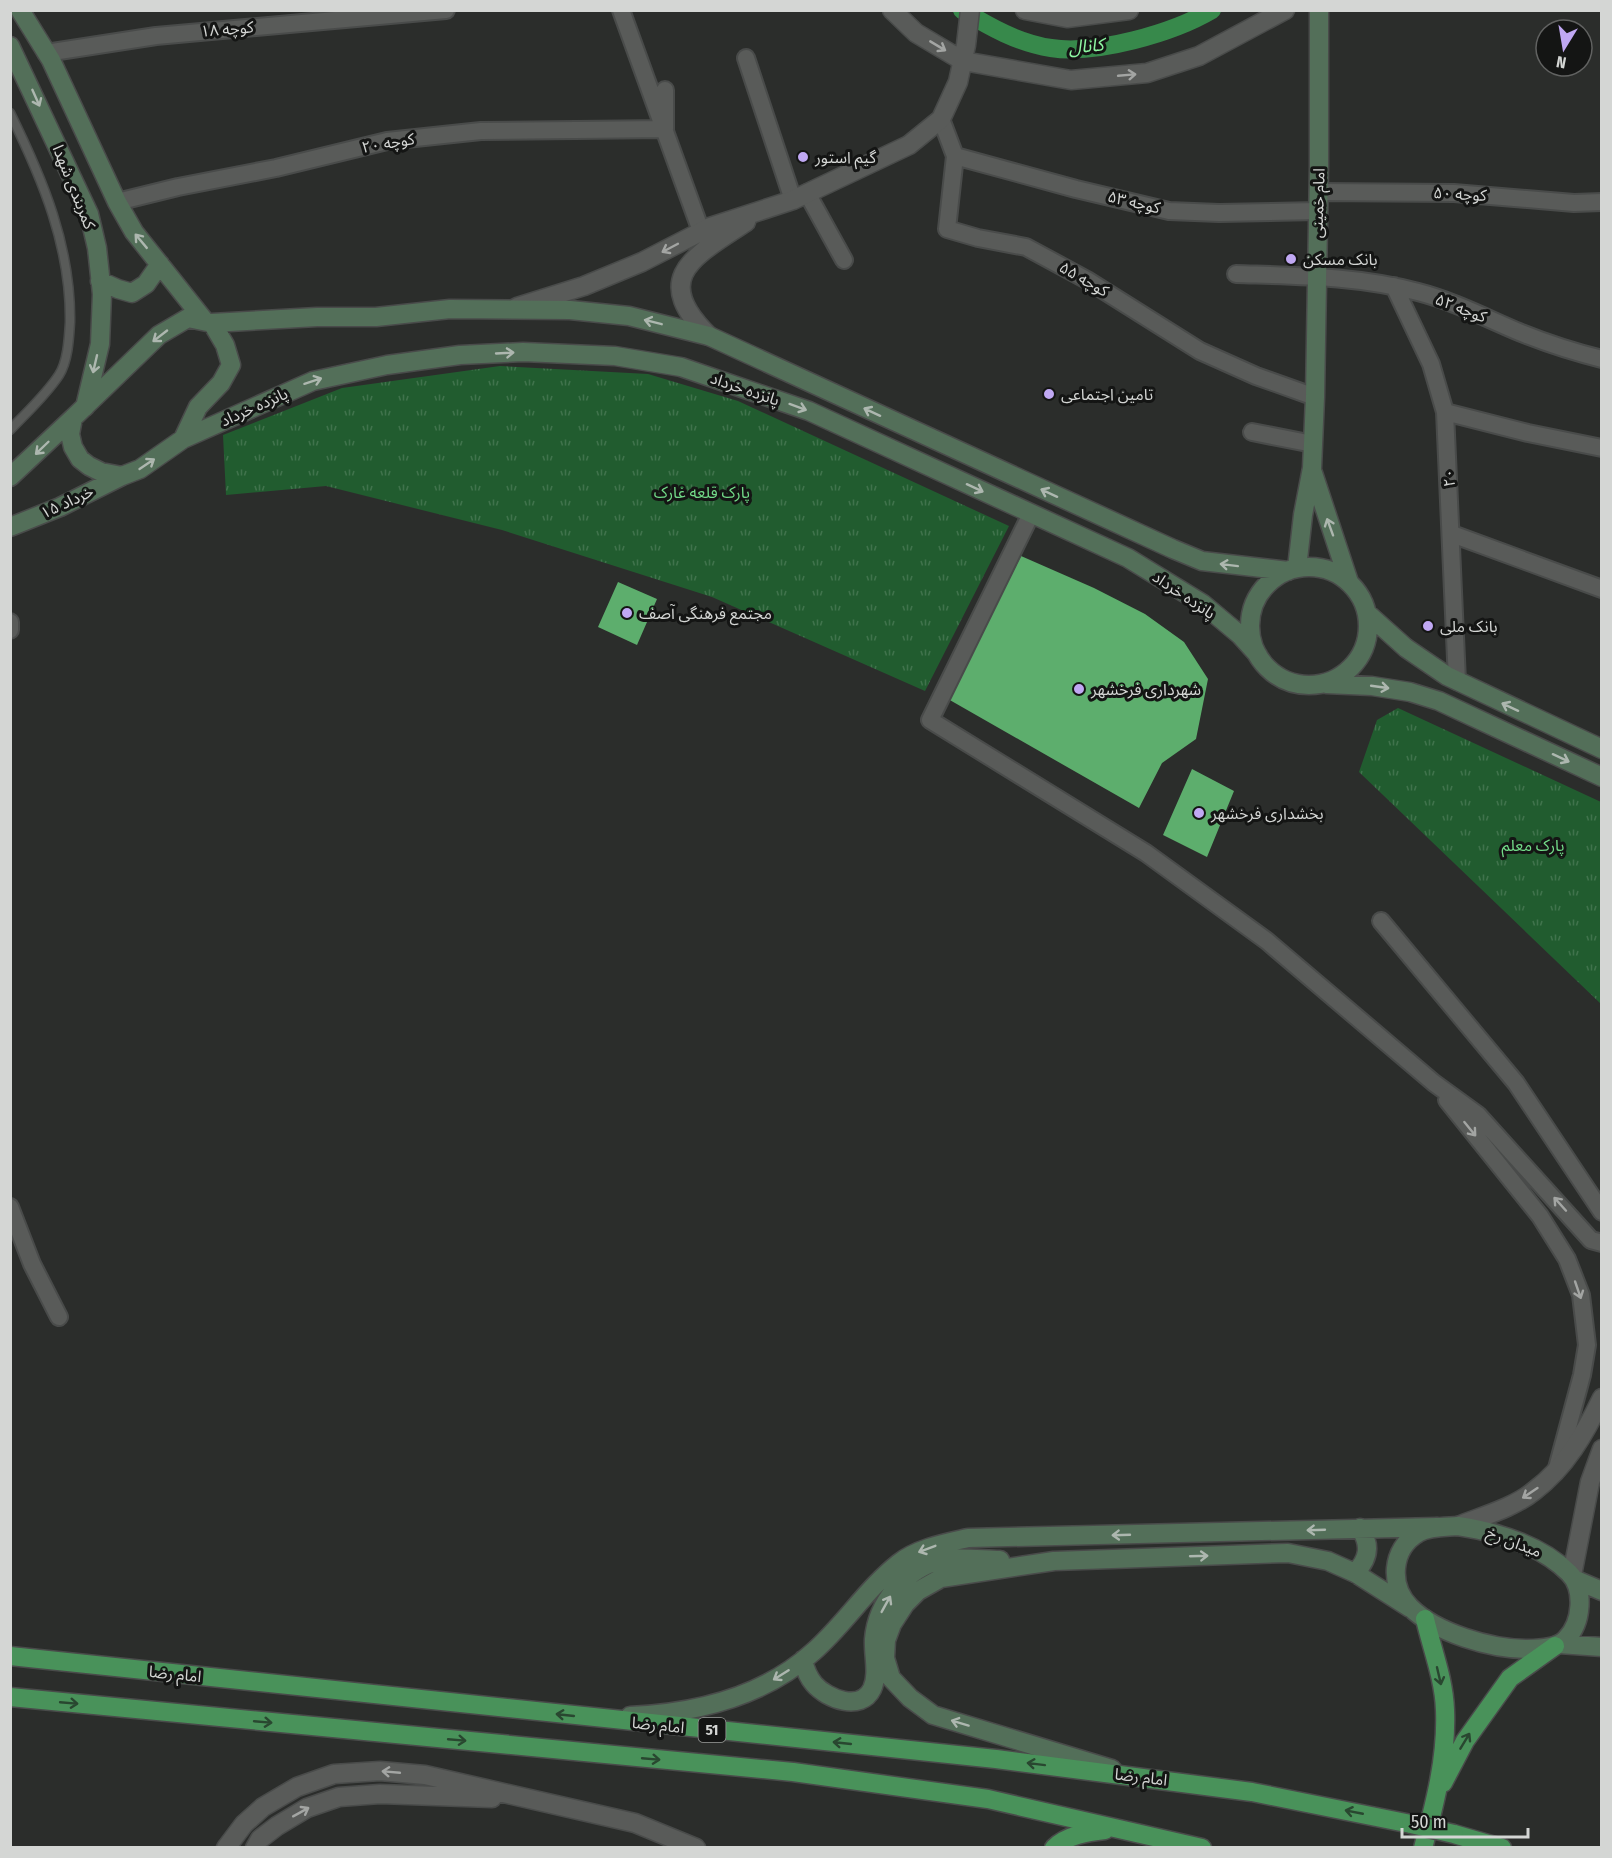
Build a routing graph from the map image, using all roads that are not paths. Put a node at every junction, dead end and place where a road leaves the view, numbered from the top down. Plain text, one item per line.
1 (20, 10) edge
2 (446, 10) edge
3 (621, 10) edge
4 (892, 10) edge
5 (970, 10) edge
6 (1025, 10) edge
7 (1129, 10) edge
8 (1286, 10) edge
9 (1319, 10) edge
10 (10, 46) edge
11 (46, 53) junction
12 (964, 53) junction
13 (746, 58) dead end
14 (665, 90) dead end
15 (10, 113) edge
16 (941, 119) junction
17 (665, 129) junction
18 (955, 156) junction
19 (1318, 192) junction
20 (800, 197) junction
21 (117, 202) junction
22 (1602, 202) edge
23 (763, 211) junction
24 (1318, 211) junction
25 (702, 231) junction
26 (844, 260) dead end
27 (160, 264) junction
28 (1236, 274) dead end
29 (1316, 276) junction
30 (100, 281) junction
31 (1394, 286) junction
32 (505, 310) junction
33 (208, 322) junction
34 (709, 336) junction
35 (1602, 359) edge
36 (1315, 397) junction
37 (1445, 412) junction
38 (79, 413) junction
39 (10, 430) edge
40 (1252, 432) dead end
41 (183, 439) junction
42 (1313, 444) junction
43 (1602, 448) edge
44 (1312, 468) junction
45 (122, 476) junction
46 (10, 477) edge
47 (1031, 514) junction
48 (10, 526) edge
49 (1452, 534) junction
50 (1292, 570) junction
51 (1349, 582) junction
52 (1602, 588) edge
53 (1368, 614) junction
54 (10, 622) edge
55 (10, 630) edge
56 (1258, 655) junction
57 (1457, 681) junction
58 (1322, 684) junction
59 (1602, 748) edge
60 (1602, 777) edge
61 (1382, 921) dead end
62 (1434, 1083) junction
63 (10, 1207) edge
64 (1602, 1212) edge
65 (1602, 1244) edge
66 (59, 1317) dead end
67 (1602, 1398) edge
68 (1602, 1449) edge
69 (1557, 1470) junction
70 (1458, 1526) junction
71 (1437, 1527) junction
72 (1360, 1528) junction
73 (1054, 1561) junction
74 (1355, 1573) junction
75 (1574, 1578) junction
76 (1602, 1591) edge
77 (1418, 1614) junction
78 (1557, 1645) junction
79 (1602, 1647) edge
80 (10, 1656) edge
81 (803, 1660) junction
82 (10, 1697) edge
83 (594, 1719) junction
84 (1137, 1776) junction
85 (1438, 1793) junction
86 (531, 1799) junction
87 (1122, 1829) junction
88 (226, 1848) edge
89 (255, 1848) edge
90 (696, 1848) edge
91 (1054, 1848) edge
92 (1202, 1848) edge
93 (1423, 1848) edge
94 (1502, 1848) edge

1 - 11 main road, کمربندی شهدا
2 - 11 street, کوچه ۱۸
3 - 17 street
4 -> 12 street
5 - 12 street
6 - 7 street
12 -> 8 street
9 - 19 main road, امام خمینی
10 -> 30 main road, کمربندی شهدا
11 - 21 main road, کمربندی شهدا
12 - 16 street
13 - 20 street
14 - 17 street
15 - 39 lane
16 - 18 street, کوچه ۵۵
16 - 20 street
17 - 21 street, کوچه ۲۰
17 - 25 street
18 - 24 street, کوچه ۵۳
18 - 36 street, کوچه ۵۵
19 - 22 street, کوچه ۵۰
19 - 24 main road, امام خمینی
20 - 23 street
20 - 26 street
27 -> 21 main road, کمربندی شهدا
23 - 25 street
23 - 34 street
24 - 29 main road, امام خمینی
25 -> 32 street
27 - 30 main road
27 - 33 main road, کمربندی شهدا
28 - 29 street, کوچه ۵۲
29 - 31 street, کوچه ۵۲
29 - 36 main road, امام خمینی
30 -> 38 main road, کمربندی شهدا
31 - 35 street, کوچه ۵۲
31 - 37 street, ۲۰
32 - 33 main road, پانزده خرداد
34 -> 32 main road, پانزده خرداد
33 -> 38 main road, پانزده خرداد
33 - 41 main road, کمربندی شهدا
50 -> 34 main road, پانزده خرداد
36 - 42 main road, امام خمینی
37 - 43 street
37 - 49 street, ۲۰
38 - 45 main road, کمربندی شهدا
38 -> 46 main road
40 - 42 street
45 -> 41 main road, پانزده خرداد
41 -> 47 main road, پانزده خرداد
42 - 44 main road, امام خمینی
44 - 50 main road, امام خمینی
51 -> 44 main road, امام خمینی
45 - 48 main road, ۱۵ خرداد
47 - 56 main road, پانزده خرداد
47 - 62 street
49 - 52 street
49 - 57 street, ۲۰
50 - 51 main road
50 - 56 main road
51 - 53 main road
53 - 57 main road
53 - 58 main road
54 - 55 street
56 - 58 main road
59 -> 57 main road
58 -> 60 main road
61 - 64 street
65 -> 62 street
62 -> 69 street
63 - 66 street
67 - 69 street
68 - 75 street
69 -> 70 street
70 - 71 main road, میدان رخ
70 - 75 main road, میدان رخ
71 - 72 main road
71 - 77 main road, میدان رخ
72 - 74 main road
72 -> 81 main road
73 -> 74 main road
81 -> 73 main road
84 -> 73 main road
74 - 77 main road
75 - 76 main road, میدان رخ
75 - 78 main road
77 - 78 main road
77 -> 85 highway
78 - 79 main road
85 -> 78 highway
83 -> 80 highway, امام رضا / 51
81 -> 83 main road
82 -> 87 highway, امام رضا / 51
84 -> 83 highway, امام رضا / 51
94 -> 84 highway, امام رضا / 51, bridge
85 - 93 highway
86 -> 88 street
89 -> 86 street
86 - 90 street
87 - 91 highway
87 - 92 highway, امام رضا / 51

